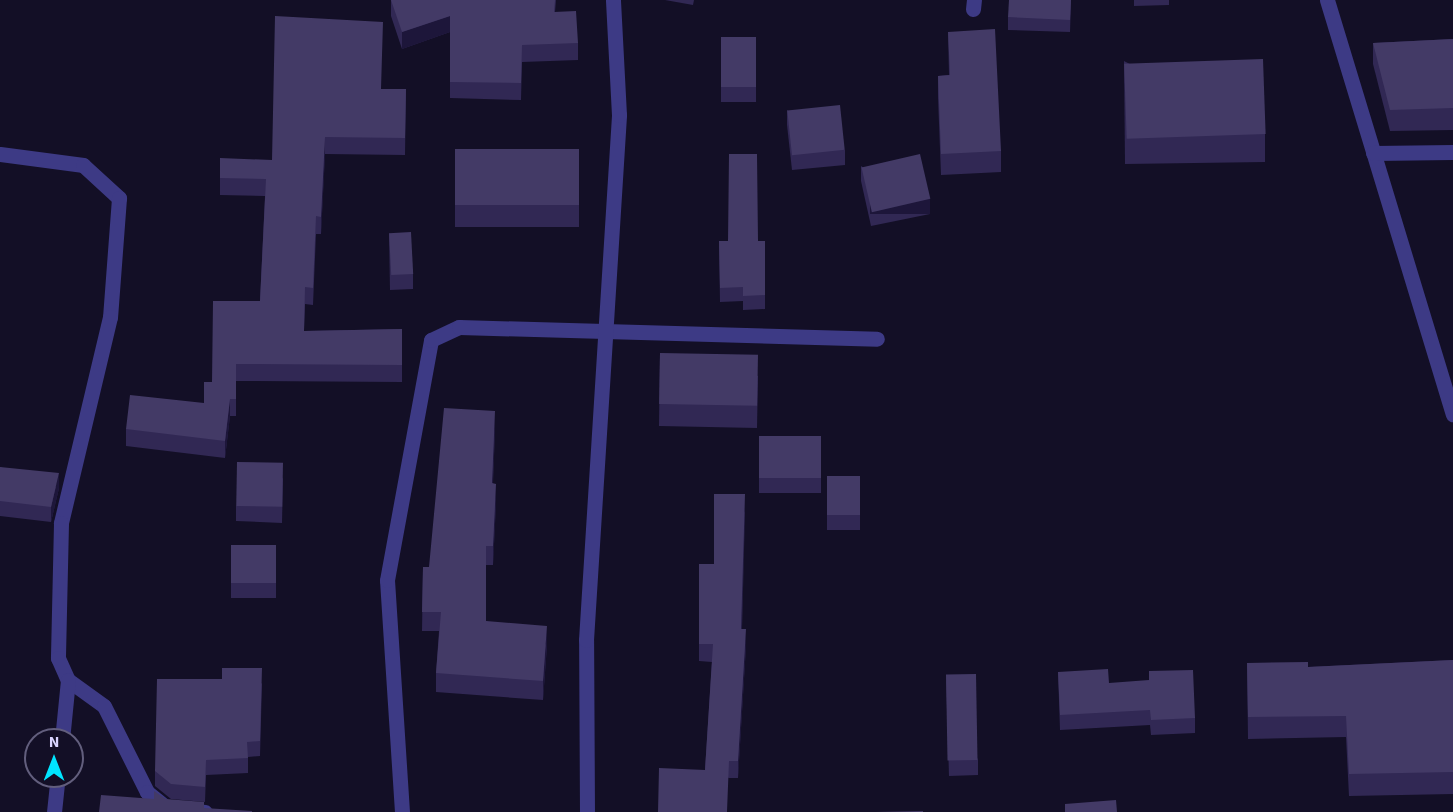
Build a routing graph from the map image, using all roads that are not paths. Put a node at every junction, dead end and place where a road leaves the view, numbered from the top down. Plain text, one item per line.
1 (613, 0) edge
2 (1327, 0) edge
3 (1453, 152) edge
4 (1373, 153) junction
5 (0, 154) edge
6 (603, 333) junction
7 (877, 339) dead end
8 (1453, 414) edge
9 (68, 680) junction
10 (63, 728) edge
11 (57, 788) edge
12 (54, 812) edge
13 (205, 812) edge
14 (402, 812) edge
15 (587, 812) edge

1 - 6 street
2 - 4 street
3 - 4 street
4 - 8 street
5 - 9 street
6 - 7 street
6 - 14 street
6 - 15 street
9 - 10 street
9 - 13 street
11 - 12 street

